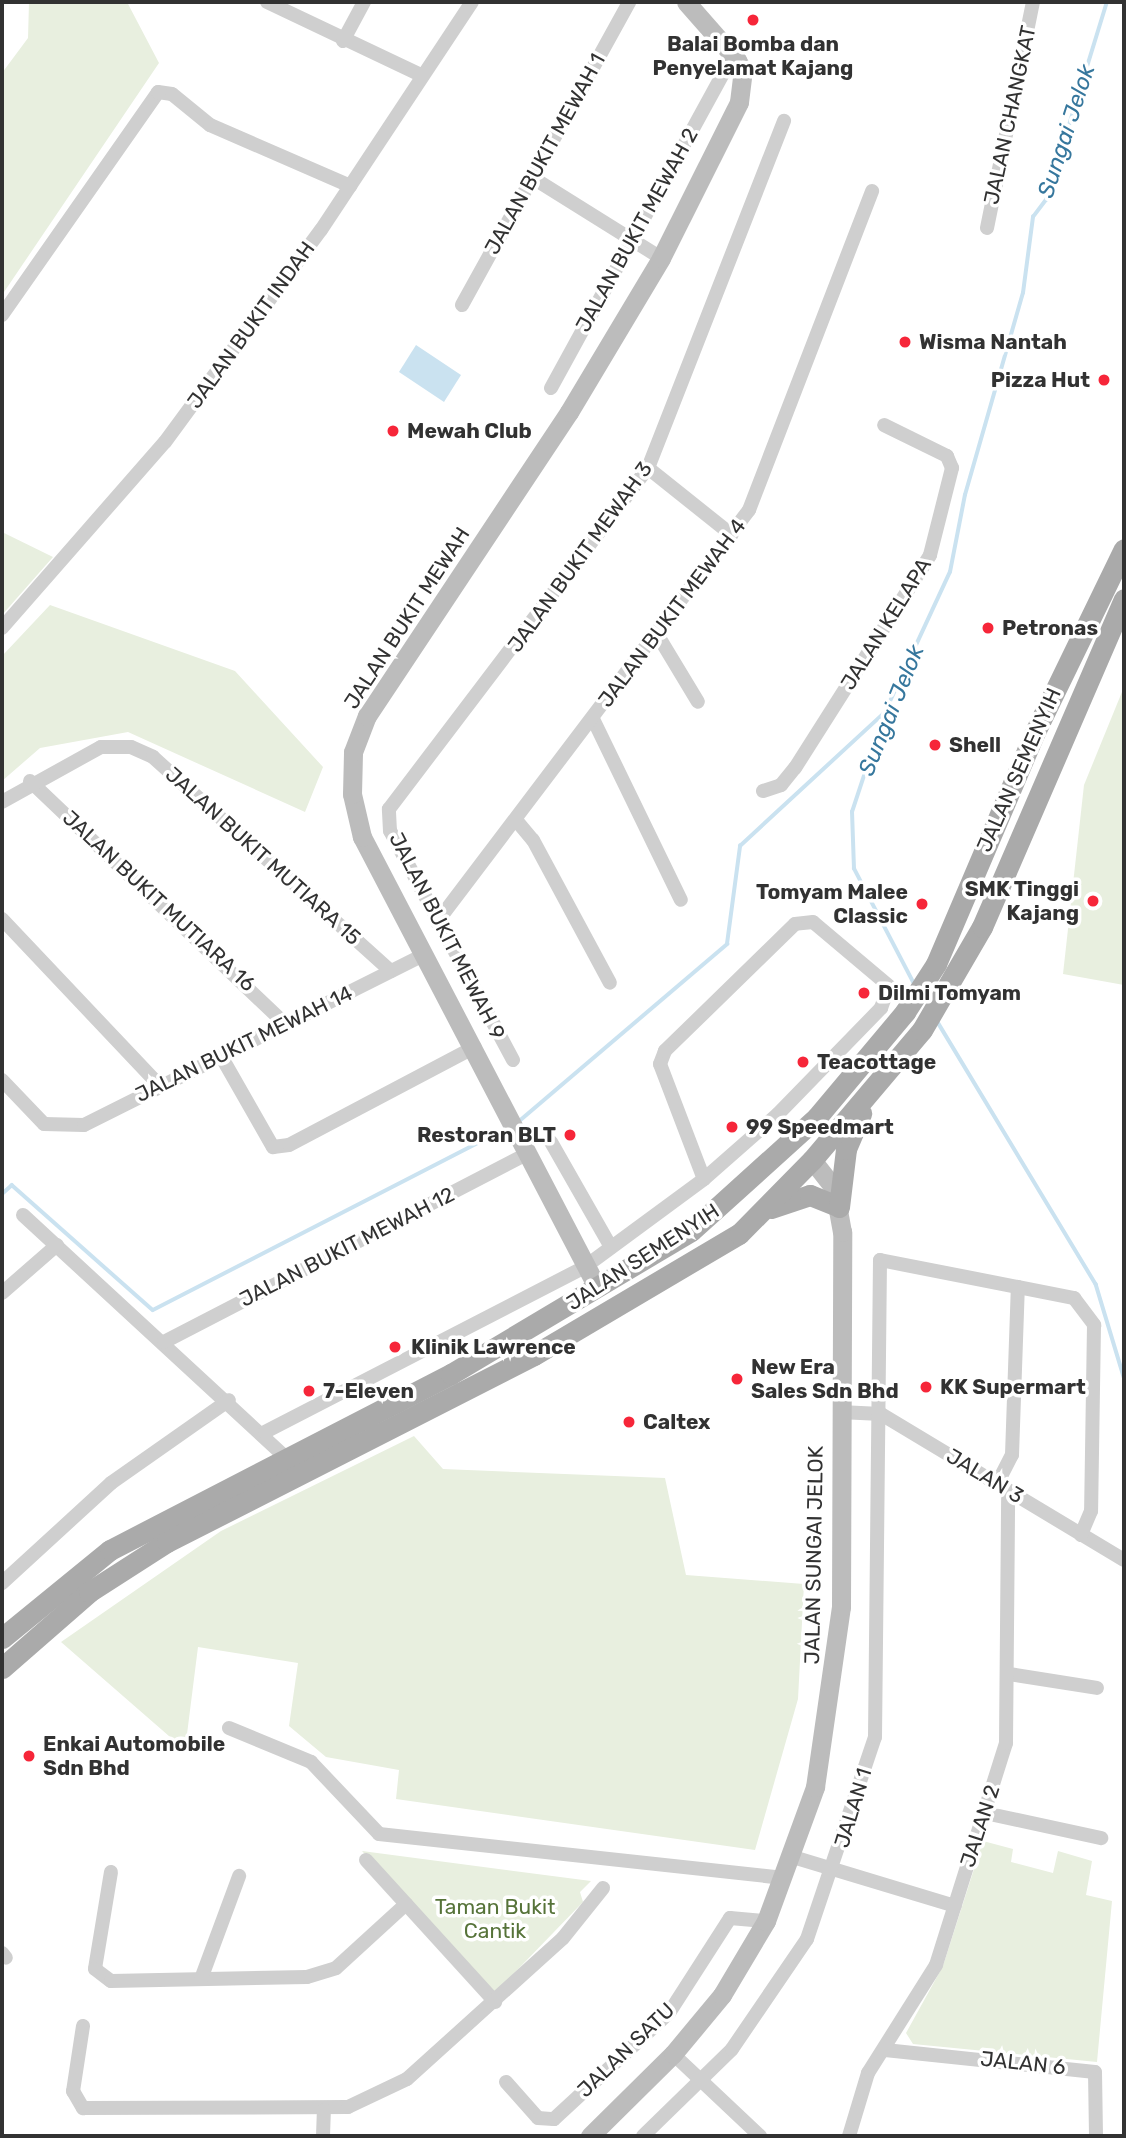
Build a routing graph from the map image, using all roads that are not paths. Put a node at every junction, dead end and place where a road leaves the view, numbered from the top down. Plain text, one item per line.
1 (267, 2) edge
2 (364, 2) edge
3 (472, 2) edge
4 (629, 2) edge
5 (686, 2) edge
6 (1033, 2) edge
7 (343, 41) junction
8 (724, 72) dead end
9 (421, 75) junction
10 (784, 121) dead end
11 (533, 178) junction
12 (350, 186) junction
13 (872, 191) dead end
14 (987, 228) dead end
15 (632, 241) junction
16 (661, 258) junction
17 (462, 305) dead end
18 (2, 315) edge
19 (551, 388) dead end
20 (884, 425) dead end
21 (648, 468) junction
22 (732, 536) junction
23 (1124, 549) edge
24 (1124, 599) edge
25 (2, 628) edge
26 (657, 634) junction
27 (698, 702) dead end
28 (593, 719) junction
29 (1035, 732) junction
30 (30, 781) junction
31 (763, 792) dead end
32 (2, 803) edge
33 (390, 809) joint
34 (516, 820) junction
35 (1006, 874) junction
36 (681, 900) dead end
37 (2, 919) edge
38 (438, 922) junction
39 (423, 955) junction
40 (937, 961) junction
41 (391, 971) junction
42 (610, 983) dead end
43 (469, 985) junction
44 (449, 996) junction
45 (285, 1024) junction
46 (884, 1040) junction
47 (475, 1047) junction
48 (221, 1056) junction
49 (513, 1060) dead end
50 (2, 1080) edge
51 (159, 1085) junction
52 (871, 1093) junction
53 (551, 1142) dead end
54 (525, 1146) junction
55 (812, 1160) junction
56 (704, 1179) junction
57 (730, 1200) junction
58 (839, 1207) junction
59 (759, 1213) junction
60 (23, 1214) dead end
61 (57, 1245) junction
62 (611, 1248) junction
63 (586, 1266) junction
64 (597, 1287) junction
65 (1018, 1287) junction
66 (649, 1289) junction
67 (2, 1293) edge
68 (164, 1342) junction
69 (534, 1355) junction
70 (229, 1400) junction
71 (840, 1412) junction
72 (881, 1414) junction
73 (265, 1432) junction
74 (285, 1457) junction
75 (1003, 1487) junction
76 (1082, 1535) junction
77 (1124, 1560) edge
78 (2, 1583) edge
79 (2, 1638) edge
80 (2, 1668) edge
81 (1009, 1674) junction
82 (1097, 1688) dead end
83 (229, 1728) dead end
84 (985, 1813) junction
85 (1101, 1838) dead end
86 (793, 1857) junction
87 (366, 1860) dead end
88 (834, 1869) junction
89 (111, 1872) dead end
90 (239, 1876) dead end
91 (785, 1878) junction
92 (603, 1888) dead end
93 (405, 1904) junction
94 (955, 1906) junction
95 (766, 1921) junction
96 (201, 1979) junction
97 (495, 2002) junction
98 (83, 2025) dead end
99 (885, 2050) junction
100 (673, 2054) junction
101 (506, 2082) dead end
102 (699, 2083) junction
103 (324, 2110) junction
104 (323, 2136) edge
105 (590, 2136) edge
106 (643, 2136) edge
107 (760, 2136) edge
108 (849, 2136) edge
109 (1096, 2136) edge

1 - 7 street
2 - 7 street
3 - 9 street, JALAN BUKIT INDAH
4 - 11 street, JALAN BUKIT MEWAH 1
5 - 16 street, JALAN BUKIT MEWAH
6 - 14 street, JALAN CHANGKAT
7 - 9 street
8 - 15 street, JALAN BUKIT MEWAH 2
9 - 12 street, JALAN BUKIT INDAH
10 - 21 street, JALAN BUKIT MEWAH 3
11 - 15 street
11 - 17 street, JALAN BUKIT MEWAH 1
12 - 18 street
12 - 25 street, JALAN BUKIT INDAH
13 - 22 street, JALAN BUKIT MEWAH 4
15 - 16 street
15 - 19 street, JALAN BUKIT MEWAH 2
16 - 39 street, JALAN BUKIT MEWAH
20 - 31 street, JALAN KELAPA
21 - 22 street
21 - 33 street, JALAN BUKIT MEWAH 3
22 - 26 street, JALAN BUKIT MEWAH 4
23 - 29 main road, JALAN SEMENYIH
24 - 35 main road, JALAN SEMENYIH
26 - 27 street
26 - 28 street, JALAN BUKIT MEWAH 4
28 - 34 street, JALAN BUKIT MEWAH 4
28 - 36 street
29 - 35 main road
29 - 40 main road, JALAN SEMENYIH
30 - 32 street
30 - 41 street, JALAN BUKIT MUTIARA 15
30 - 45 street, JALAN BUKIT MUTIARA 16
33 - 38 street, JALAN BUKIT MEWAH 9
34 - 38 street, JALAN BUKIT MEWAH 4
34 - 42 street
35 - 40 main road
35 - 52 main road, JALAN SEMENYIH
37 - 51 street
38 - 43 street, JALAN BUKIT MEWAH 9
39 - 41 street, JALAN BUKIT MEWAH 14
39 - 44 street, JALAN BUKIT MEWAH
40 - 46 main road, JALAN SEMENYIH
41 - 45 street, JALAN BUKIT MEWAH 14
43 - 44 street
43 - 49 street, JALAN BUKIT MEWAH 9
44 - 47 street, JALAN BUKIT MEWAH
45 - 48 street, JALAN BUKIT MEWAH 14
46 - 55 main road
46 - 57 main road, JALAN SEMENYIH
47 - 48 street
47 - 54 street, JALAN BUKIT MEWAH
48 - 51 street, JALAN BUKIT MEWAH 14
50 - 51 street, JALAN BUKIT MEWAH 14
52 - 55 main road, JALAN SEMENYIH
52 - 58 main road
53 - 62 street
54 - 63 street, JALAN BUKIT MEWAH
54 - 68 street, JALAN BUKIT MEWAH 12
55 - 57 main road
55 - 58 street, JALAN SUNGAI JELOK
55 - 59 main road, JALAN SEMENYIH
56 - 56 street
56 - 62 street
57 - 64 main road, JALAN SEMENYIH
58 - 59 main road
58 - 71 street, JALAN SUNGAI JELOK
59 - 66 main road, JALAN SEMENYIH
60 - 61 street
61 - 67 street
61 - 68 street
62 - 63 street
63 - 64 street, JALAN BUKIT MEWAH
63 - 73 street
64 - 66 main road
64 - 69 main road
64 - 74 main road, JALAN SEMENYIH
65 - 72 street, JALAN 1
65 - 75 street
65 - 76 street
66 - 69 main road, JALAN SEMENYIH
68 - 70 street
69 - 80 main road, JALAN SEMENYIH
70 - 73 street
70 - 78 street
71 - 72 street, JALAN 3
71 - 86 street, JALAN SUNGAI JELOK
72 - 75 street, JALAN 3
72 - 88 street, JALAN 1
73 - 74 street
74 - 79 main road, JALAN SEMENYIH
75 - 76 street, JALAN 3
75 - 81 street, JALAN 2
76 - 77 street, JALAN 3
81 - 82 street
81 - 84 street, JALAN 2
83 - 91 street
84 - 85 street
84 - 94 street, JALAN 2
86 - 88 street
86 - 91 street, JALAN SUNGAI JELOK
87 - 93 street
88 - 94 street
88 - 102 street, JALAN 1
89 - 96 street
90 - 96 street
91 - 95 street, JALAN SUNGAI JELOK
92 - 97 street
93 - 96 street
93 - 97 street
94 - 99 street, JALAN 2
95 - 100 street, JALAN SUNGAI JELOK
95 - 101 street, JALAN SATU
97 - 103 street
98 - 103 street
99 - 108 street, JALAN 2
99 - 109 street, JALAN 6
100 - 102 street
100 - 105 street, JALAN SUNGAI JELOK
102 - 106 street, JALAN 1
102 - 107 street
103 - 104 street

